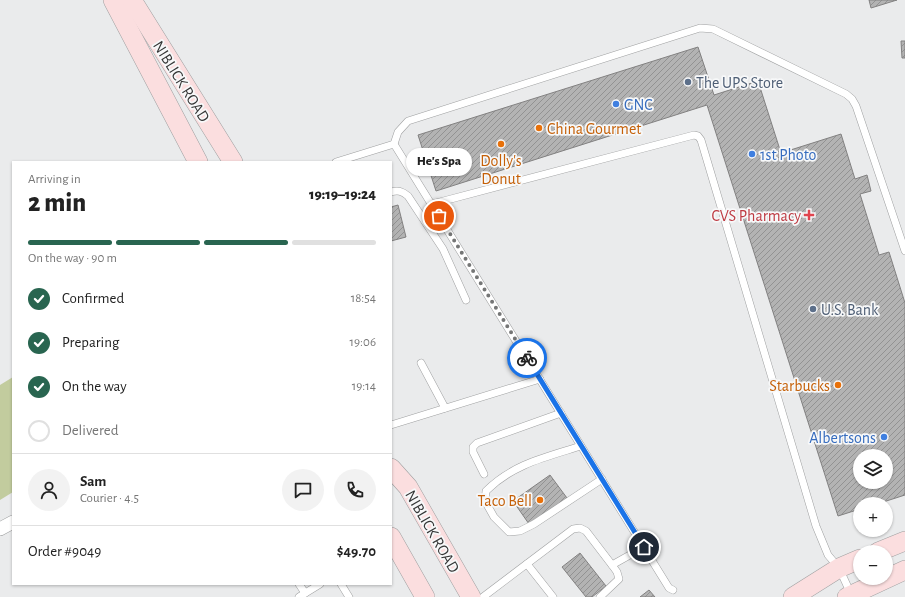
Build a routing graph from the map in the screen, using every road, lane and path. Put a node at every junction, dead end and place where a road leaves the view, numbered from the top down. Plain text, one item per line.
1 (113, 0) edge
2 (132, 0) edge
3 (394, 144) junction
4 (197, 161) edge
5 (232, 161) edge
6 (339, 161) edge
7 (392, 192) edge
8 (432, 204) junction
9 (905, 250) edge
10 (466, 300) dead end
11 (421, 363) dead end
12 (540, 379) junction
13 (445, 408) junction
14 (561, 414) junction
15 (392, 425) edge
16 (581, 446) junction
17 (392, 469) edge
18 (484, 474) dead end
19 (602, 479) junction
20 (12, 523) edge
21 (0, 529) edge
22 (392, 539) edge
23 (905, 541) edge
24 (893, 546) edge
25 (644, 547) junction
26 (853, 562) edge
27 (527, 564) junction
28 (612, 566) junction
29 (839, 568) junction
30 (905, 570) edge
31 (299, 585) edge
32 (318, 585) edge
33 (342, 585) edge
34 (673, 590) dead end
35 (302, 595) edge
36 (849, 596) edge
37 (349, 597) edge
38 (426, 597) edge
39 (471, 597) edge
40 (483, 597) edge
41 (553, 597) edge
42 (600, 597) edge
43 (793, 597) edge

1 - 4 main road, NIBLICK ROAD
2 - 5 main road, NIBLICK ROAD
3 - 6 lane
3 - 8 lane
3 - 9 lane
7 - 10 lane
8 - 12 lane
8 - 29 lane
11 - 13 lane
12 - 13 lane
12 - 14 lane
13 - 15 lane
14 - 16 lane
14 - 18 lane
16 - 19 lane
16 - 19 lane
17 - 39 main road, NIBLICK ROAD
19 - 25 lane
20 - 21 street
22 - 38 main road
23 - 24 main road
25 - 28 lane
25 - 34 lane
26 - 29 main road
27 - 28 lane
27 - 40 lane
27 - 41 lane
28 - 42 lane
29 - 36 lane
29 - 43 main road
30 - 36 main road
31 - 35 lane
32 - 35 lane
33 - 37 lane

